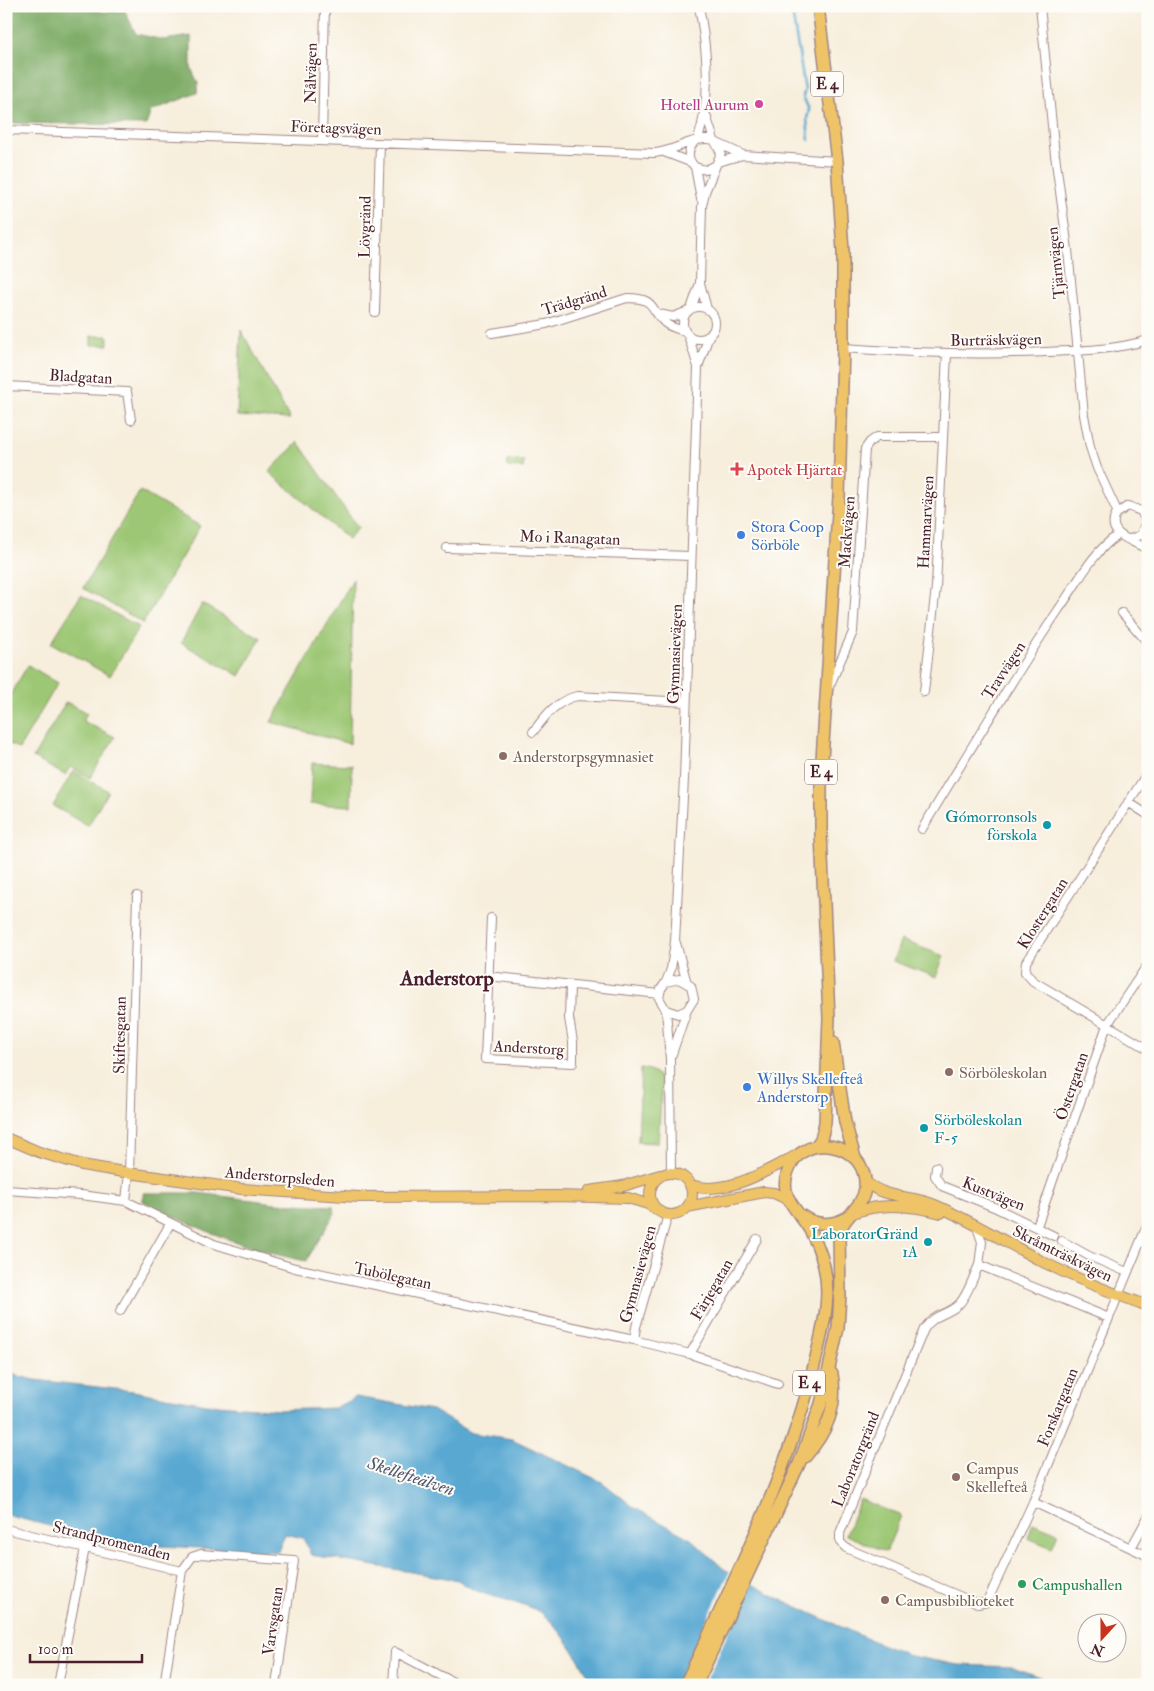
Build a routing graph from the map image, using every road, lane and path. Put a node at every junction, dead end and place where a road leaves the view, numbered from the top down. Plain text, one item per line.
1 (325, 6) edge
2 (700, 6) edge
3 (818, 6) edge
4 (1040, 6) edge
5 (705, 113) junction
6 (6, 130) edge
7 (322, 140) junction
8 (696, 140) junction
9 (715, 142) junction
10 (380, 143) junction
11 (664, 152) junction
12 (742, 155) junction
13 (837, 161) junction
14 (717, 163) junction
15 (692, 165) junction
16 (702, 206) junction
17 (700, 283) junction
18 (707, 309) junction
19 (689, 311) junction
20 (375, 312) dead end
21 (659, 314) junction
22 (492, 333) dead end
23 (686, 333) junction
24 (708, 336) junction
25 (1148, 340) edge
26 (844, 348) junction
27 (1078, 351) junction
28 (947, 354) junction
29 (698, 367) junction
30 (6, 386) edge
31 (131, 420) dead end
32 (942, 437) junction
33 (1144, 508) edge
34 (1117, 511) junction
35 (1146, 532) edge
36 (1118, 534) junction
37 (1130, 539) junction
38 (447, 548) dead end
39 (1148, 550) edge
40 (691, 556) junction
41 (1122, 613) dead end
42 (1148, 643) edge
43 (924, 692) dead end
44 (826, 694) junction
45 (686, 702) junction
46 (533, 732) dead end
47 (1148, 772) edge
48 (1128, 802) junction
49 (1148, 815) edge
50 (922, 829) dead end
51 (137, 896) dead end
52 (490, 918) dead end
53 (675, 941) junction
54 (1148, 964) edge
55 (488, 976) junction
56 (666, 982) junction
57 (687, 983) junction
58 (570, 985) junction
59 (660, 994) junction
60 (666, 1010) junction
61 (687, 1010) junction
62 (829, 1018) junction
63 (1107, 1025) junction
64 (1148, 1049) edge
65 (670, 1059) junction
66 (6, 1138) edge
67 (816, 1146) junction
68 (802, 1152) junction
69 (855, 1158) junction
70 (936, 1167) dead end
71 (668, 1173) junction
72 (129, 1174) junction
73 (865, 1181) junction
74 (690, 1185) junction
75 (6, 1190) edge
76 (558, 1196) junction
77 (126, 1202) junction
78 (790, 1203) junction
79 (687, 1207) junction
80 (657, 1210) junction
81 (852, 1214) junction
82 (668, 1215) junction
83 (967, 1221) junction
84 (1148, 1223) edge
85 (170, 1224) junction
86 (1037, 1226) junction
87 (977, 1227) junction
88 (1054, 1236) dead end
89 (757, 1238) dead end
90 (1062, 1241) dead end
91 (979, 1265) junction
92 (1127, 1272) junction
93 (1118, 1295) junction
94 (1148, 1306) edge
95 (120, 1311) dead end
96 (1109, 1318) junction
97 (634, 1340) junction
98 (690, 1354) junction
99 (778, 1384) dead end
100 (1033, 1502) junction
101 (1148, 1517) edge
102 (6, 1529) edge
103 (84, 1548) junction
104 (1131, 1548) junction
105 (1148, 1556) edge
106 (294, 1561) joint
107 (749, 1561) junction
108 (182, 1571) junction
109 (978, 1604) joint
110 (58, 1685) edge
111 (164, 1685) edge
112 (276, 1685) edge
113 (393, 1685) edge
114 (459, 1685) edge
115 (685, 1685) edge
116 (696, 1685) edge

1 - 7 street, Nålvägen
2 - 5 street
3 - 13 highway, E 4
4 - 27 street, Tjärnvägen
5 - 8 street
5 - 9 street
6 - 7 street, Företagsvägen
7 - 10 street, Företagsvägen
8 - 9 street
8 - 11 street, Företagsvägen
8 - 15 street
9 - 12 street
9 - 14 street
10 - 11 street, Företagsvägen
10 - 20 street, Lövgränd
11 - 15 street, Företagsvägen
12 - 13 street
12 - 14 street
13 - 26 highway, E 4
14 - 15 street
14 - 16 street
15 - 16 street
16 - 17 street
17 - 18 street
17 - 19 street
18 - 19 street
18 - 24 street
19 - 21 street
19 - 23 street
21 - 22 street, Trädgränd
21 - 23 street, Trädgränd
23 - 24 street
23 - 29 street, Gymnasievägen
24 - 29 street, Gymnasievägen
25 - 27 street, Burträskvägen
26 - 28 street, Burträskvägen
26 - 44 highway, E 4
27 - 28 street, Burträskvägen
27 - 34 street, Tjärnvägen
28 - 32 street, Hammarvägen
29 - 40 street, Gymnasievägen
30 - 31 street, Bladgatan
32 - 43 street, Hammarvägen
32 - 44 street, Mackvägen
33 - 34 street
33 - 35 street
34 - 36 street
35 - 37 street
36 - 37 street
36 - 50 street, Travvägen
37 - 39 street
38 - 40 street, Mo i Ranagatan
40 - 45 street, Gymnasievägen
41 - 42 street
44 - 62 highway, E 4
45 - 46 street
45 - 53 street, Gymnasievägen
47 - 48 street, Klostergatan
48 - 49 street
48 - 63 street, Klostergatan
51 - 72 street, Skiftesgatan
52 - 55 street, Anderstorg
53 - 56 street, Gymnasievägen
53 - 57 street, Gymnasievägen
54 - 63 street, Östergatan
55 - 58 street
55 - 58 street, Anderstorg
56 - 57 street
56 - 59 street
57 - 61 street
58 - 59 street
59 - 60 street
60 - 61 street
60 - 65 street
61 - 65 street
62 - 67 highway, E 4
62 - 69 highway, E 4
63 - 64 street, Klostergatan
63 - 86 street, Östergatan
65 - 71 street
66 - 72 main road, Anderstorpsleden
67 - 68 highway
67 - 69 highway
68 - 74 main road
68 - 78 highway
69 - 73 highway
70 - 86 street, Kustvägen
71 - 74 main road
71 - 76 main road, Anderstorpsleden
71 - 80 main road
72 - 76 main road, Anderstorpsleden
72 - 77 street, Skiftesgatan
73 - 81 highway
73 - 83 main road, Skråmträskvägen
74 - 79 main road
75 - 77 street, Tubölegatan
76 - 80 main road, Anderstorpsleden
77 - 85 street, Tubölegatan
78 - 79 main road
78 - 81 highway
78 - 107 highway, E 4
79 - 82 main road
80 - 82 main road
81 - 83 main road, Skråmträskvägen
81 - 107 highway, E 4
82 - 97 street, Gymnasievägen
83 - 87 main road, Skråmträskvägen
84 - 92 street, Forskargatan
85 - 95 street
85 - 97 street, Tubölegatan
86 - 88 street, Kustvägen
87 - 91 street, Laboratorgränd
87 - 93 main road, Skråmträskvägen
89 - 98 street, Färjegatan
90 - 92 street
91 - 96 street
91 - 109 street, Laboratorgränd
92 - 93 street, Forskargatan
93 - 94 main road, Skråmträskvägen
93 - 96 street, Forskargatan
96 - 100 street, Forskargatan
97 - 98 street, Tubölegatan
98 - 99 street, Tubölegatan
100 - 104 street
100 - 109 street, Forskargatan
101 - 104 street
102 - 103 street, Strandpromenaden
103 - 108 street, Strandpromenaden
103 - 110 street
104 - 105 street
106 - 108 street, Strandpromenaden
106 - 112 street, Varvsgatan
107 - 115 highway, E 4
107 - 116 highway, E 4
108 - 111 street
113 - 114 street

